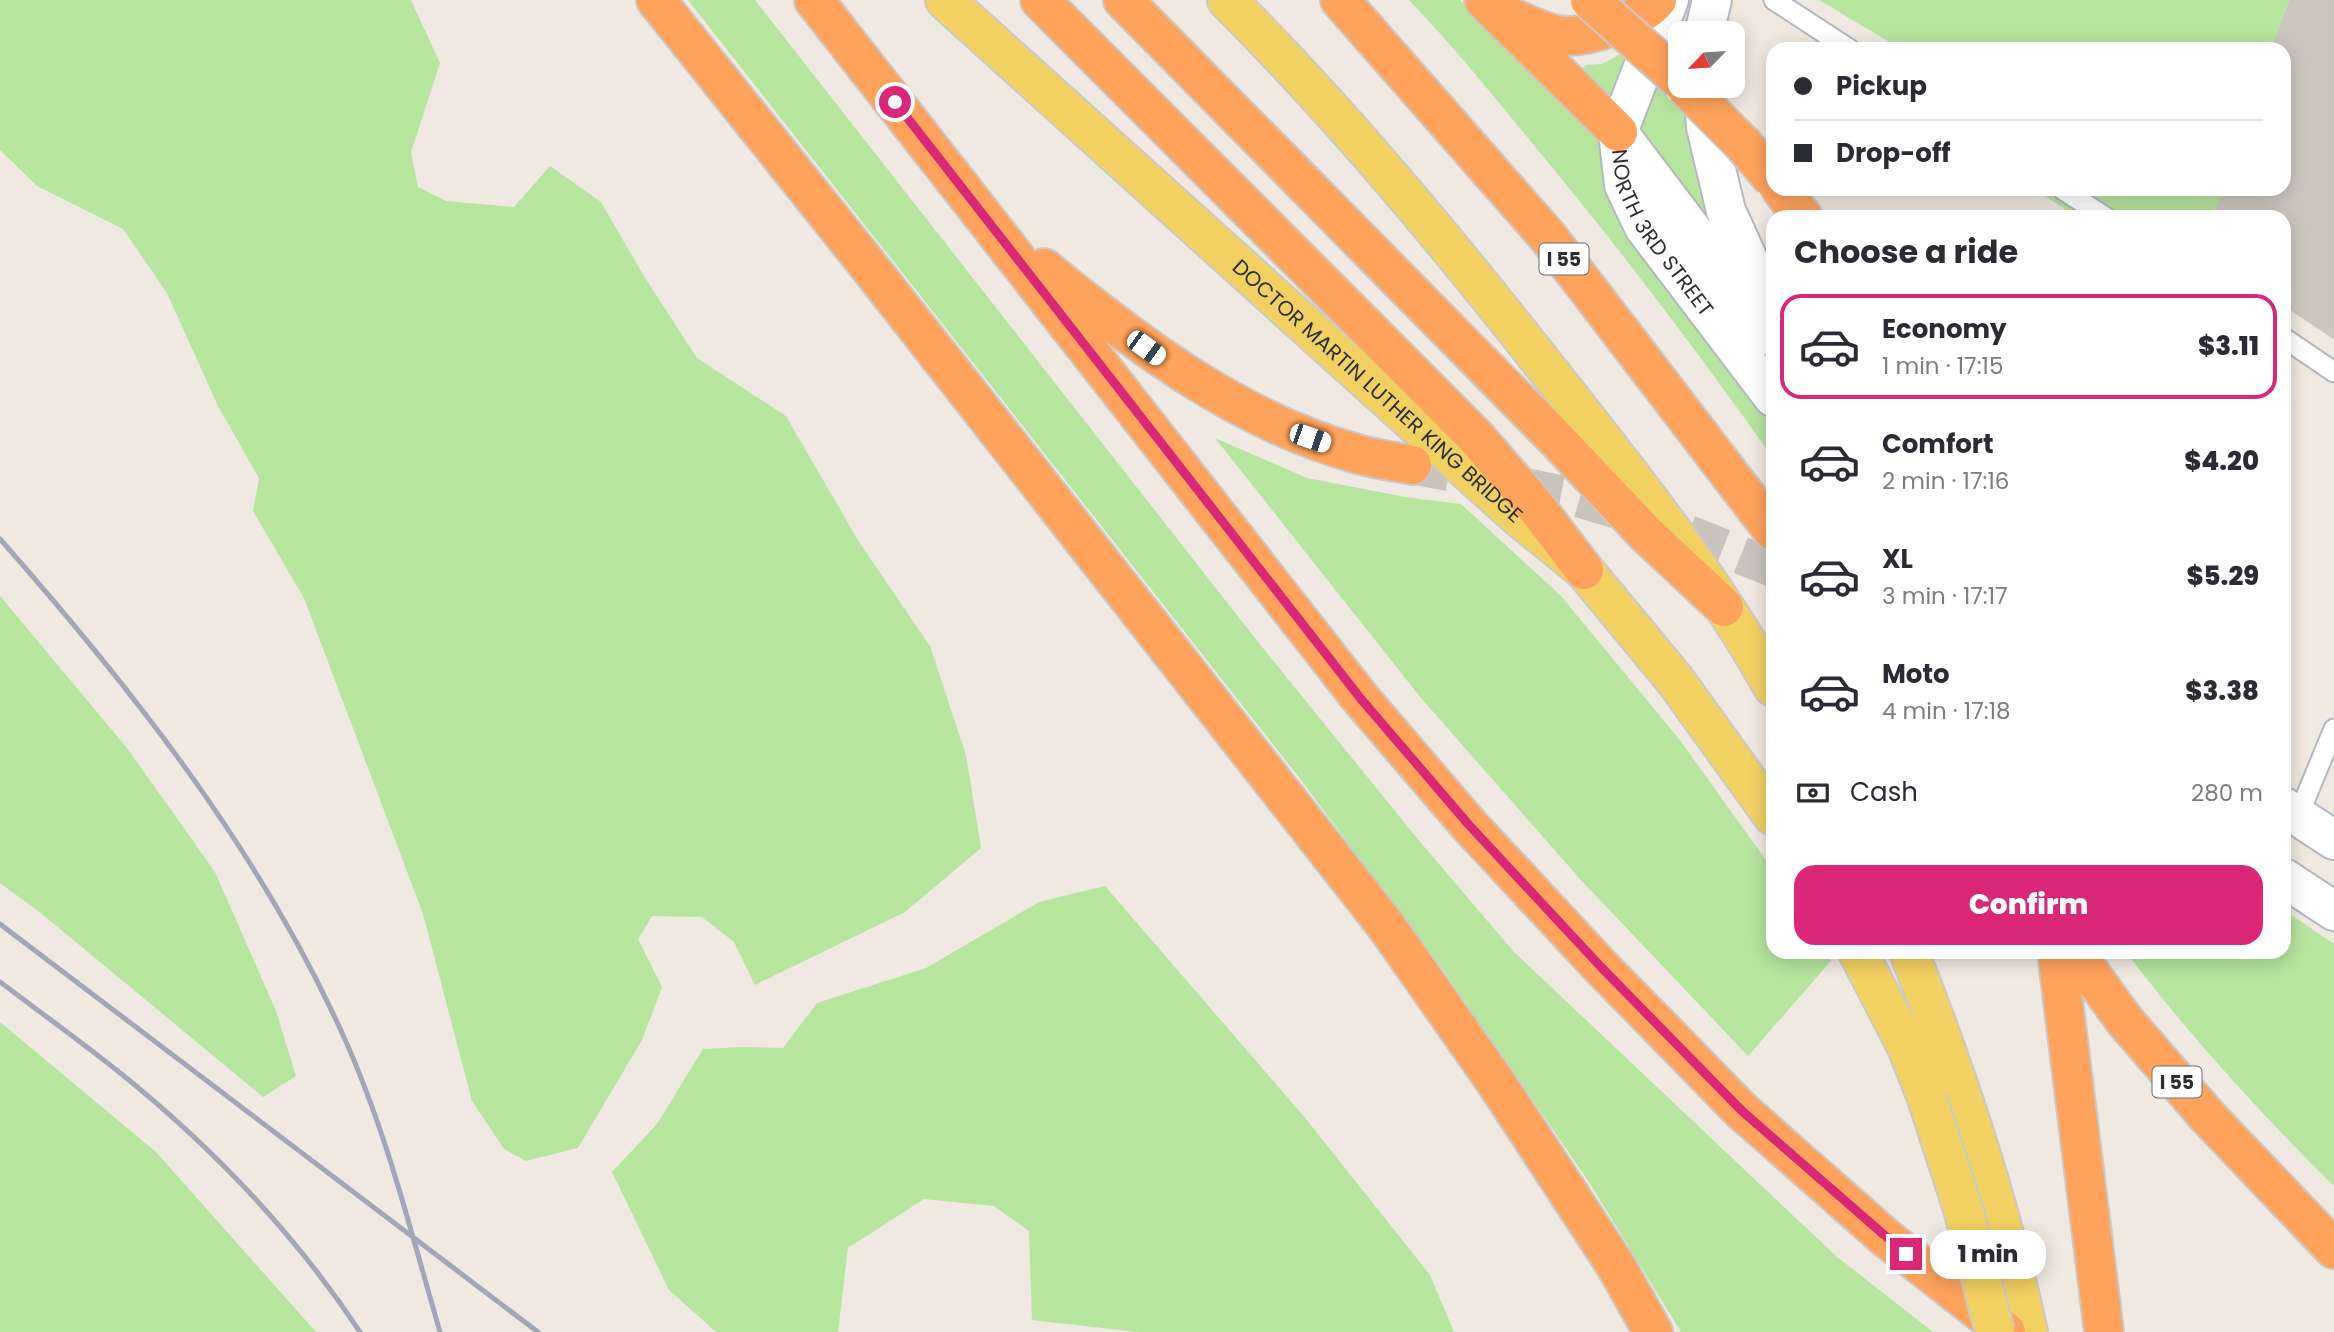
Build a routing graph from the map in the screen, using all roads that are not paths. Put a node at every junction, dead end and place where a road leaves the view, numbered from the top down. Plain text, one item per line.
1 (656, 0) edge
2 (814, 0) edge
3 (945, 0) edge
4 (1040, 0) edge
5 (1124, 0) edge
6 (1227, 0) edge
7 (1340, 0) edge
8 (1590, 0) edge
9 (1657, 0) edge
10 (1669, 0) edge
11 (1712, 0) edge
12 (1774, 0) edge
13 (1490, 6) edge
14 (1707, 21) edge
15 (1838, 42) edge
16 (1668, 69) edge
17 (1697, 98) edge
18 (1704, 98) edge
19 (1618, 132) junction
20 (1766, 171) edge
21 (1786, 196) edge
22 (2073, 196) edge
23 (1798, 210) edge
24 (2094, 210) edge
25 (991, 225) junction
26 (1766, 299) edge
27 (1766, 328) edge
28 (2291, 343) edge
29 (2334, 372) edge
30 (1766, 388) edge
31 (1412, 466) tunnel mouth
32 (1766, 522) edge
33 (1584, 570) junction
34 (1724, 607) junction
35 (1766, 676) edge
36 (2334, 729) edge
37 (1766, 806) edge
38 (2291, 811) edge
39 (2334, 840) edge
40 (2291, 883) edge
41 (2334, 911) edge
42 (1862, 959) edge
43 (1911, 959) edge
44 (2058, 959) edge
45 (2080, 959) edge
46 (1943, 1093) junction
47 (2334, 1249) edge
48 (1653, 1332) edge
49 (1995, 1332) edge
50 (2006, 1332) edge
51 (2028, 1332) edge
52 (2104, 1332) edge

1 - 48 highway
2 - 25 highway
3 - 33 main road, DOCTOR MARTIN LUTHER KING BRIDGE
4 - 33 highway
5 - 34 highway
6 - 34 main road
7 - 32 highway, I 55
8 - 16 highway, bridge
9 - 13 highway
10 - 19 street
11 - 14 street
12 - 15 lane
13 - 19 highway
17 - 20 highway, bridge
18 - 26 street
19 - 27 street, NORTH 3RD STREET
19 - 30 street, NORTH 3RD STREET
21 - 23 highway
22 - 24 lane
25 - 31 highway
25 - 50 highway
28 - 29 lane
33 - 37 main road, DOCTOR MARTIN LUTHER KING BRIDGE
34 - 35 main road
36 - 38 lane
38 - 39 street
40 - 41 street
42 - 46 main road
43 - 46 main road
44 - 52 highway
45 - 47 highway, I 55
46 - 49 main road, bridge
46 - 51 main road

